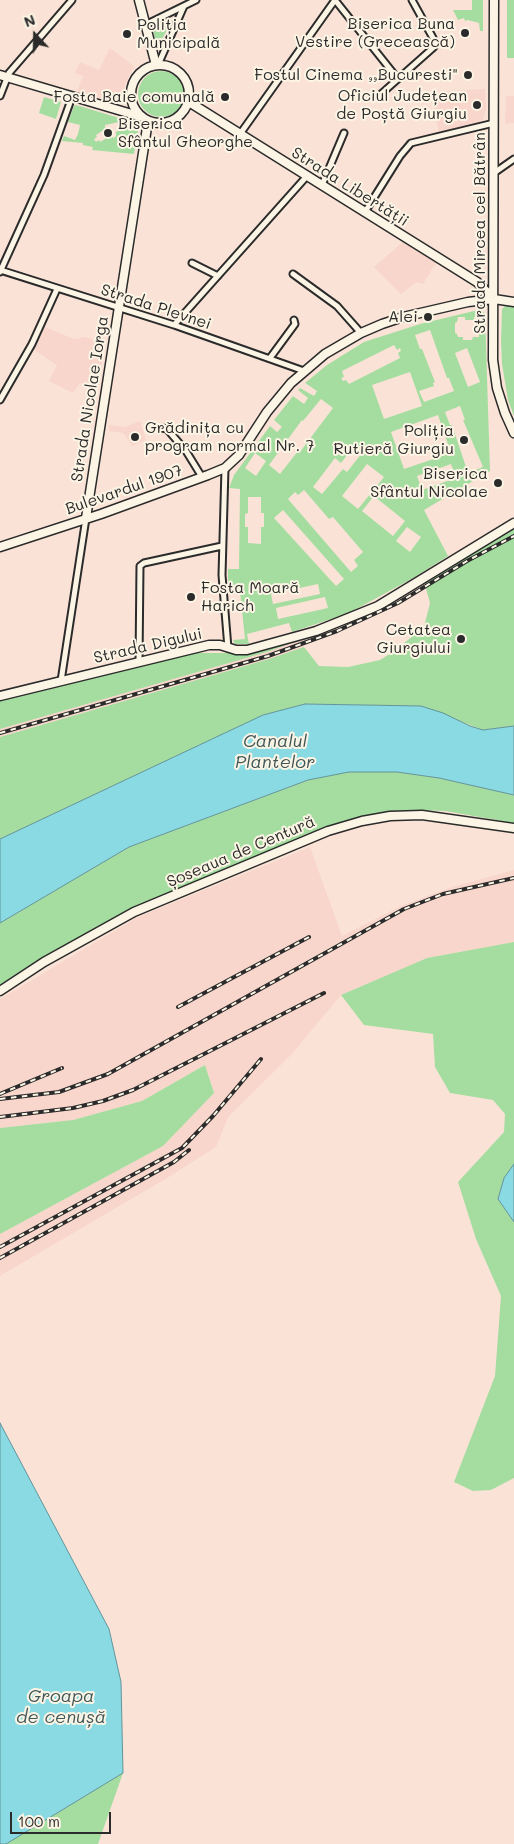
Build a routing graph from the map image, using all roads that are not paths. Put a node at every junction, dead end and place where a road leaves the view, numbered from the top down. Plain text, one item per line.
1 (72, 0) edge
2 (196, 0) edge
3 (335, 0) edge
4 (412, 0) edge
5 (494, 0) edge
6 (141, 1) edge
7 (184, 6) junction
8 (146, 25) junction
9 (157, 65) junction
10 (3, 76) edge
11 (398, 79) junction
12 (381, 94) dead end
13 (0, 96) edge
14 (72, 97) junction
15 (189, 102) junction
16 (145, 119) junction
17 (494, 123) junction
18 (344, 133) dead end
19 (240, 134) junction
20 (514, 159) edge
21 (494, 172) junction
22 (307, 176) junction
23 (322, 185) junction
24 (365, 212) junction
25 (192, 263) dead end
26 (0, 271) edge
27 (293, 274) dead end
28 (218, 276) junction
29 (57, 289) junction
30 (494, 299) junction
31 (514, 302) edge
32 (118, 308) junction
33 (294, 320) dead end
34 (174, 325) junction
35 (361, 333) junction
36 (270, 358) junction
37 (304, 371) junction
38 (0, 400) edge
39 (162, 428) dead end
40 (514, 433) edge
41 (225, 468) junction
42 (202, 477) junction
43 (86, 518) junction
44 (514, 523) edge
45 (222, 546) junction
46 (0, 547) edge
47 (228, 648) junction
48 (140, 662) junction
49 (61, 681) junction
50 (0, 696) edge
51 (514, 828) edge
52 (0, 991) edge

1 - 10 street
2 - 7 street
3 - 11 street
3 - 19 street
4 - 11 street
5 - 17 street, Strada Mircea cel Bătrân
6 - 8 street
7 - 8 street
7 - 9 street
8 - 9 street
9 - 15 street
9 - 16 street
10 - 13 street
10 - 14 street
11 - 12 street
14 - 16 street
14 - 26 street
15 - 16 street
15 - 19 street, Strada Libertății
16 - 32 street, Strada Nicolae Iorga
17 - 21 street, Strada Mircea cel Bătrân
17 - 24 street
18 - 23 street
19 - 22 street, Strada Libertății
20 - 21 street
21 - 30 street, Strada Mircea cel Bătrân
22 - 23 street, Strada Libertății
22 - 28 street
23 - 24 street, Strada Libertății
24 - 30 street, Strada Libertății
25 - 28 street
26 - 29 street, Strada Plevnei
27 - 35 street
28 - 34 street
29 - 32 street, Strada Plevnei
29 - 38 street
30 - 31 street, Bulevardul 1907
30 - 35 street, Bulevardul 1907
30 - 40 street, Strada Mircea cel Bătrân
32 - 34 street, Strada Plevnei
32 - 43 street, Strada Nicolae Iorga
33 - 36 street
34 - 36 street, Strada Plevnei
35 - 37 street, Bulevardul 1907
36 - 37 street, Strada Plevnei
37 - 41 street, Bulevardul 1907
39 - 42 street
41 - 42 street, Bulevardul 1907
41 - 45 street
42 - 43 street, Bulevardul 1907
43 - 46 street, Bulevardul 1907
43 - 49 street, Strada Nicolae Iorga
44 - 47 street, Strada Digului
45 - 47 street
45 - 48 street
47 - 48 street, Strada Digului
48 - 49 street, Strada Digului
49 - 50 street, Strada Digului
51 - 52 street, Șoseaua de Centură

